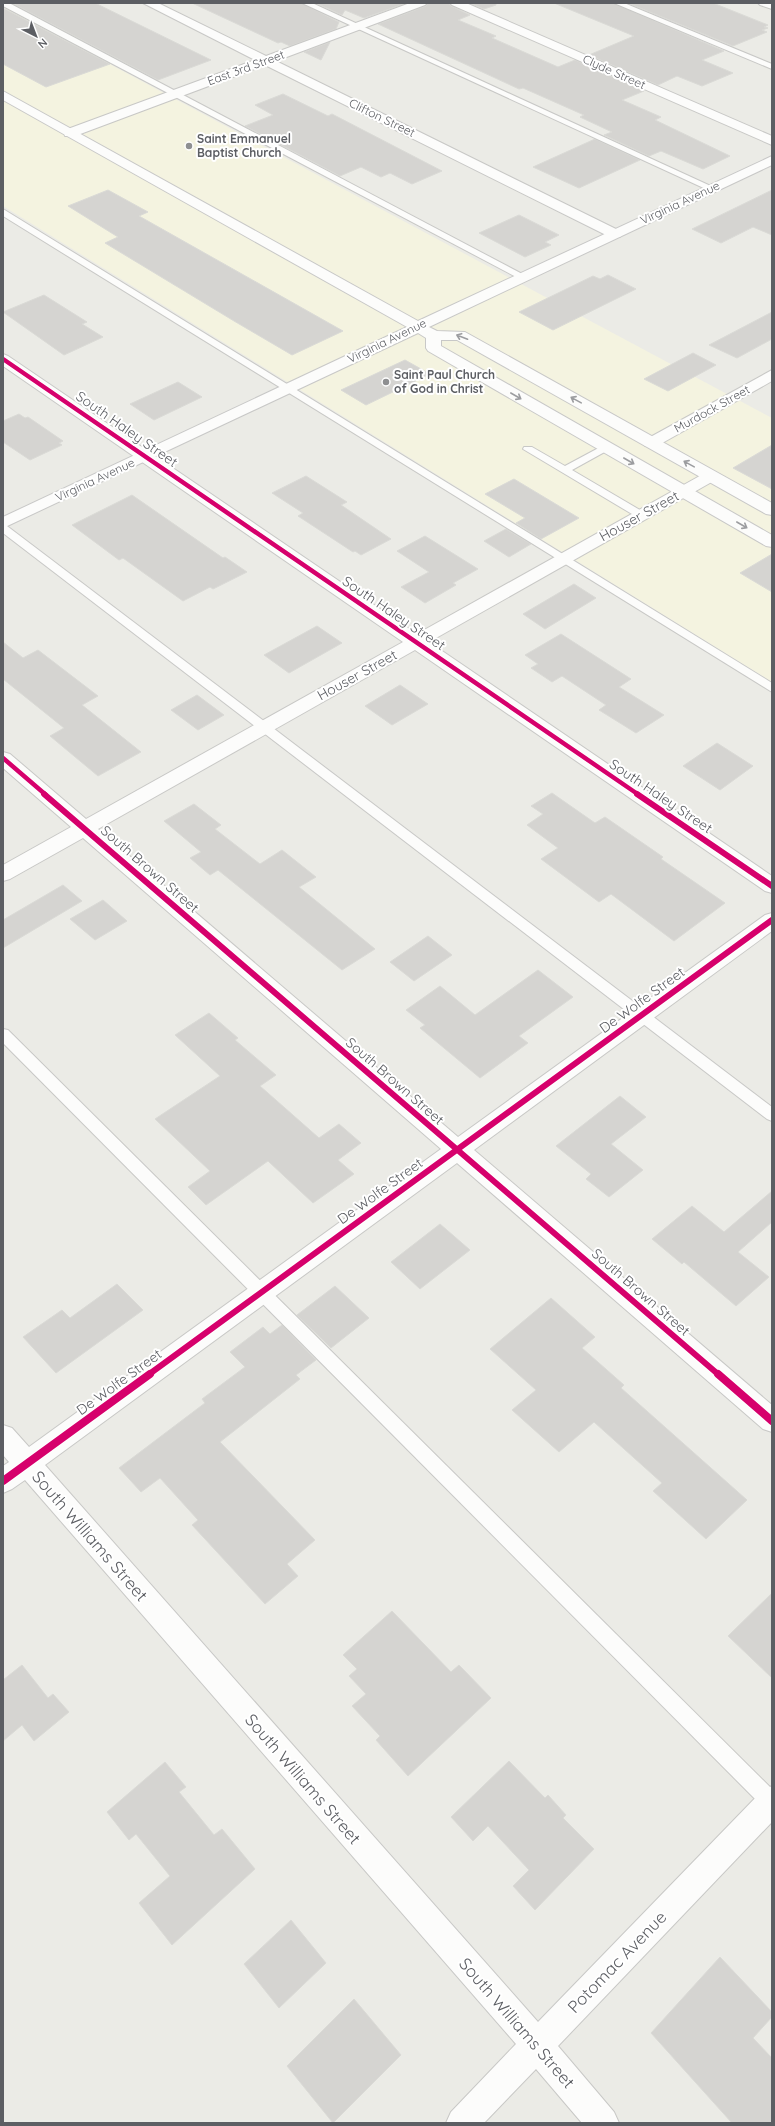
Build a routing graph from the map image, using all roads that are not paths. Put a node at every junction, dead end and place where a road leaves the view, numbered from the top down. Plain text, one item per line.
1 (3, 3) edge
2 (149, 3) edge
3 (306, 3) edge
4 (421, 3) edge
5 (456, 3) edge
6 (618, 3) edge
7 (764, 3) edge
8 (772, 6) edge
9 (356, 27) junction
10 (265, 61) junction
11 (772, 67) edge
12 (174, 94) junction
13 (3, 95) edge
14 (70, 133) junction
15 (772, 141) edge
16 (772, 160) edge
17 (711, 188) junction
18 (3, 212) edge
19 (615, 234) junction
20 (523, 277) junction
21 (418, 326) junction
22 (434, 336) junction
23 (3, 359) edge
24 (772, 375) edge
25 (288, 388) junction
26 (652, 442) junction
27 (606, 447) junction
28 (528, 449) dead end
29 (145, 456) junction
30 (565, 470) junction
31 (711, 476) junction
32 (683, 492) junction
33 (772, 510) edge
34 (641, 515) junction
35 (3, 523) edge
36 (3, 528) edge
37 (772, 542) edge
38 (563, 559) junction
39 (415, 642) junction
40 (772, 688) edge
41 (263, 727) junction
42 (3, 758) edge
43 (84, 828) junction
44 (3, 874) edge
45 (772, 886) edge
46 (772, 920) edge
47 (641, 1015) junction
48 (3, 1034) edge
49 (772, 1114) edge
50 (457, 1150) junction
51 (261, 1293) junction
52 (772, 1421) edge
53 (3, 1436) edge
54 (26, 1464) junction
55 (3, 1481) edge
56 (772, 1802) edge
57 (537, 2045) junction
58 (462, 2123) edge
59 (603, 2123) edge

1 - 12 lane
2 - 10 street, Clifton Street
3 - 9 lane
4 - 9 street, East 3rd Street
5 - 15 street, Clyde Street
6 - 11 lane
7 - 8 street
9 - 10 street, East 3rd Street
9 - 17 lane
10 - 12 street, East 3rd Street
10 - 19 street, Clifton Street
12 - 14 street, East 3rd Street
12 - 20 lane
13 - 14 street
14 - 21 street
16 - 17 street, Virginia Avenue
17 - 19 street, Virginia Avenue
18 - 25 lane
19 - 20 street, Virginia Avenue
20 - 21 street, Virginia Avenue
21 - 22 street
21 - 25 street, Virginia Avenue
26 -> 22 street
22 -> 27 street
23 - 29 street, South Haley Street
24 - 26 street, Murdock Street
25 - 29 street, Virginia Avenue
25 - 38 lane
31 -> 26 street
27 - 30 lane
27 -> 32 street
28 - 30 lane
29 - 35 street, Virginia Avenue
29 - 39 street, South Haley Street
30 - 34 lane
31 - 32 street, Houser Street
31 - 33 street
32 - 34 street, Houser Street
32 -> 37 street
34 - 38 street, Houser Street
36 - 41 lane
38 - 39 street, Houser Street
38 - 40 lane
39 - 41 street, Houser Street
39 - 45 street, South Haley Street
41 - 43 street, Houser Street
41 - 47 lane
42 - 43 street, South Brown Street
43 - 44 street, Houser Street
43 - 50 street, South Brown Street
46 - 47 street, De Wolfe Street
47 - 49 lane
47 - 50 street, De Wolfe Street
48 - 51 lane
50 - 51 street, De Wolfe Street
50 - 52 street, South Brown Street
51 - 54 street, De Wolfe Street
51 - 56 lane
53 - 54 street, South Williams Street
54 - 55 street, De Wolfe Street
54 - 57 street, South Williams Street
56 - 57 street, Potomac Avenue
57 - 58 street, Potomac Avenue
57 - 59 street, South Williams Street

